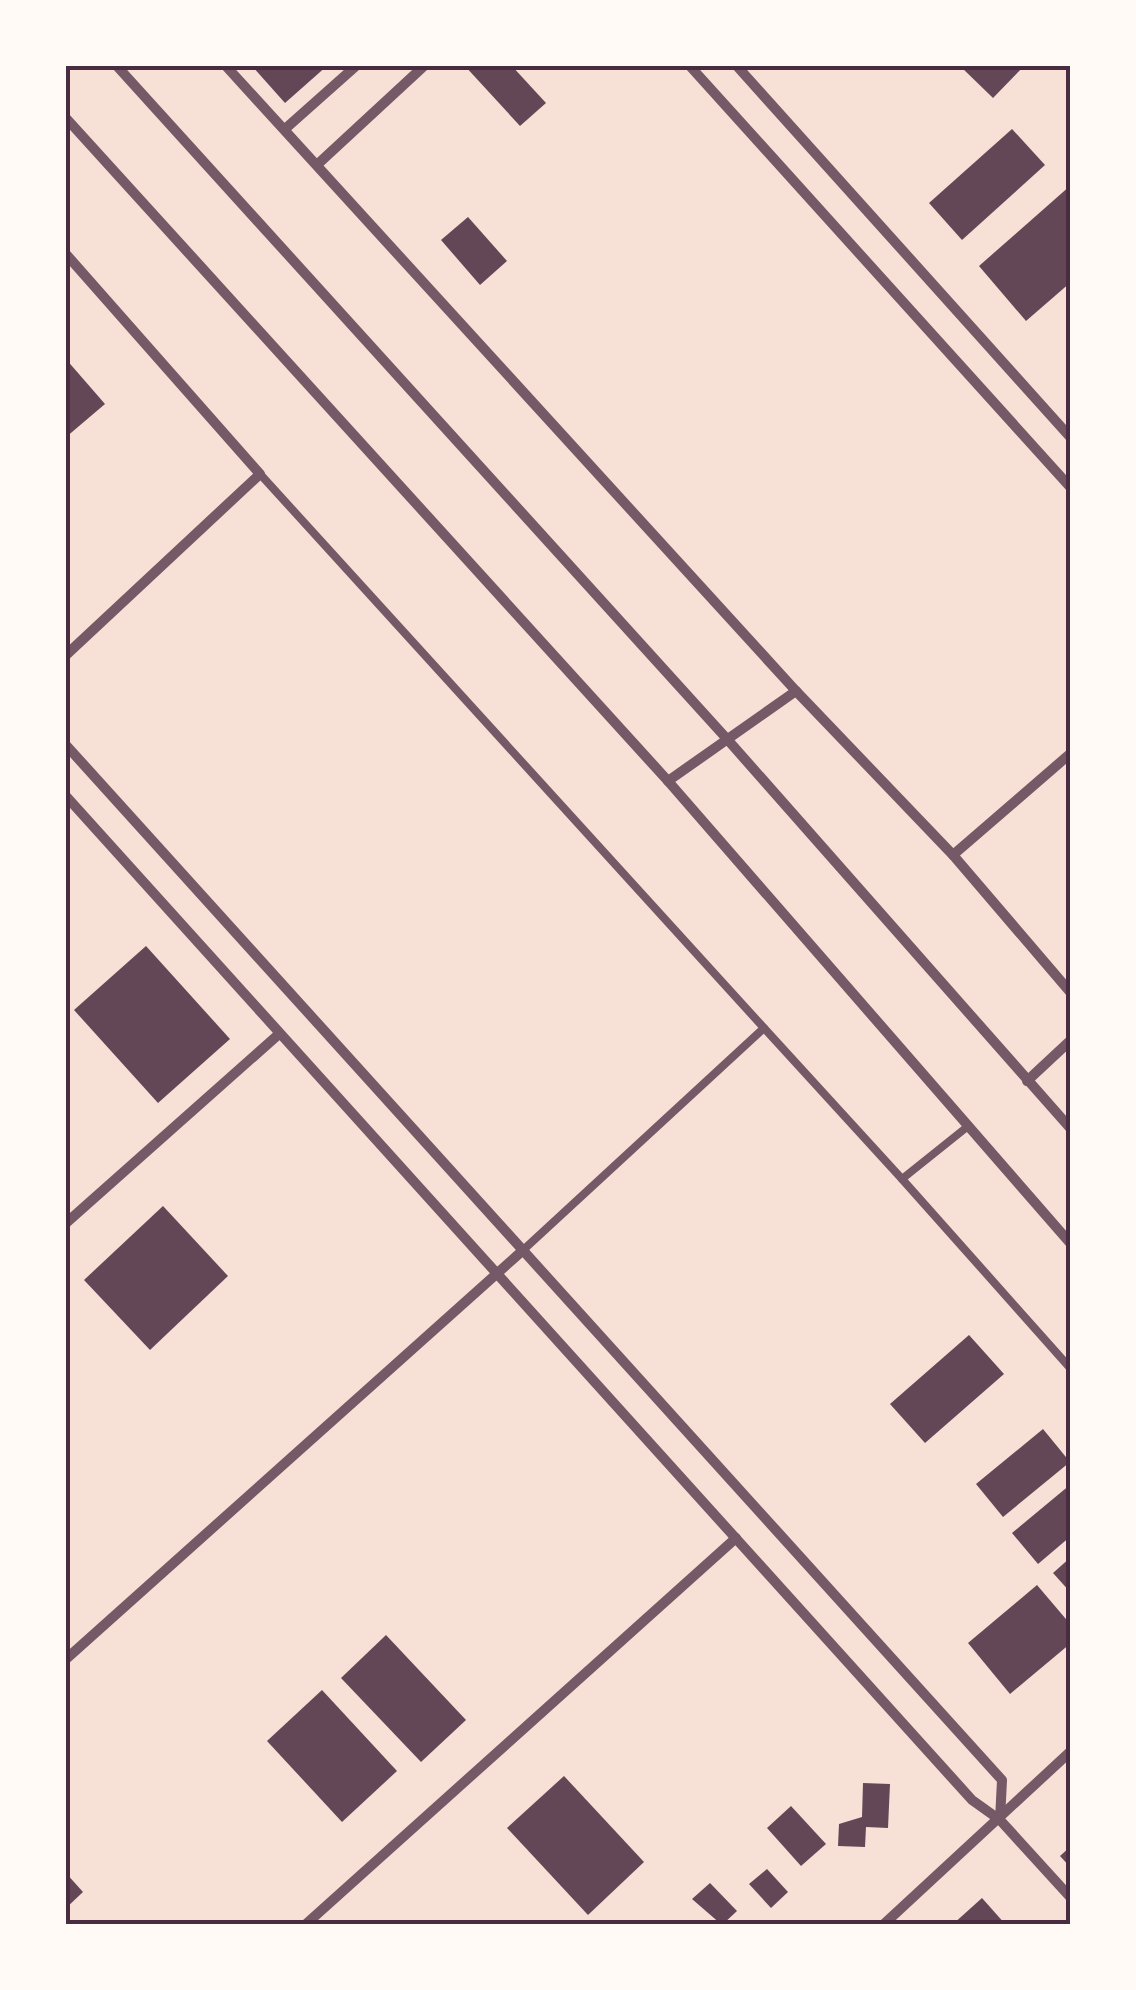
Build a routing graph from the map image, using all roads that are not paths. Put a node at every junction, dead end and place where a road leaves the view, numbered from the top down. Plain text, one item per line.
1 (116, 65) edge
2 (225, 65) edge
3 (357, 65) edge
4 (425, 65) edge
5 (688, 65) edge
6 (736, 65) edge
7 (65, 116) edge
8 (285, 129) junction
9 (318, 163) junction
10 (65, 253) edge
11 (1071, 438) edge
12 (260, 474) junction
13 (1071, 488) edge
14 (65, 656) edge
15 (796, 692) junction
16 (727, 739) junction
17 (65, 744) edge
18 (1071, 753) edge
19 (668, 781) junction
20 (65, 795) edge
21 (953, 856) junction
22 (1071, 994) edge
23 (764, 1028) junction
24 (279, 1034) junction
25 (1071, 1040) edge
26 (1027, 1080) junction
27 (967, 1127) junction
28 (1071, 1129) edge
29 (902, 1178) junction
30 (68, 1216) edge
31 (1071, 1244) edge
32 (521, 1252) junction
33 (496, 1275) junction
34 (1071, 1369) edge
35 (736, 1538) junction
36 (65, 1660) edge
37 (1071, 1751) edge
38 (1000, 1820) junction
39 (1071, 1898) edge
40 (306, 1925) edge
41 (883, 1925) edge

1 - 16 street
2 - 8 street
3 - 8 street
4 - 9 street
5 - 13 street
6 - 11 street
7 - 19 street
8 - 9 street
9 - 15 street
10 - 12 street
12 - 14 street
12 - 23 lane
15 - 16 street
15 - 21 street
16 - 19 street
16 - 26 street
17 - 32 street
18 - 21 street
19 - 27 street
20 - 24 street
21 - 22 street
23 - 29 lane
23 - 32 lane
24 - 30 street
24 - 33 street
25 - 26 street
26 - 28 street
27 - 29 lane
27 - 31 street
29 - 34 lane
32 - 33 street
32 - 38 street
33 - 35 street
33 - 36 street
35 - 38 street
35 - 40 street
37 - 38 street
38 - 39 street
38 - 41 street

